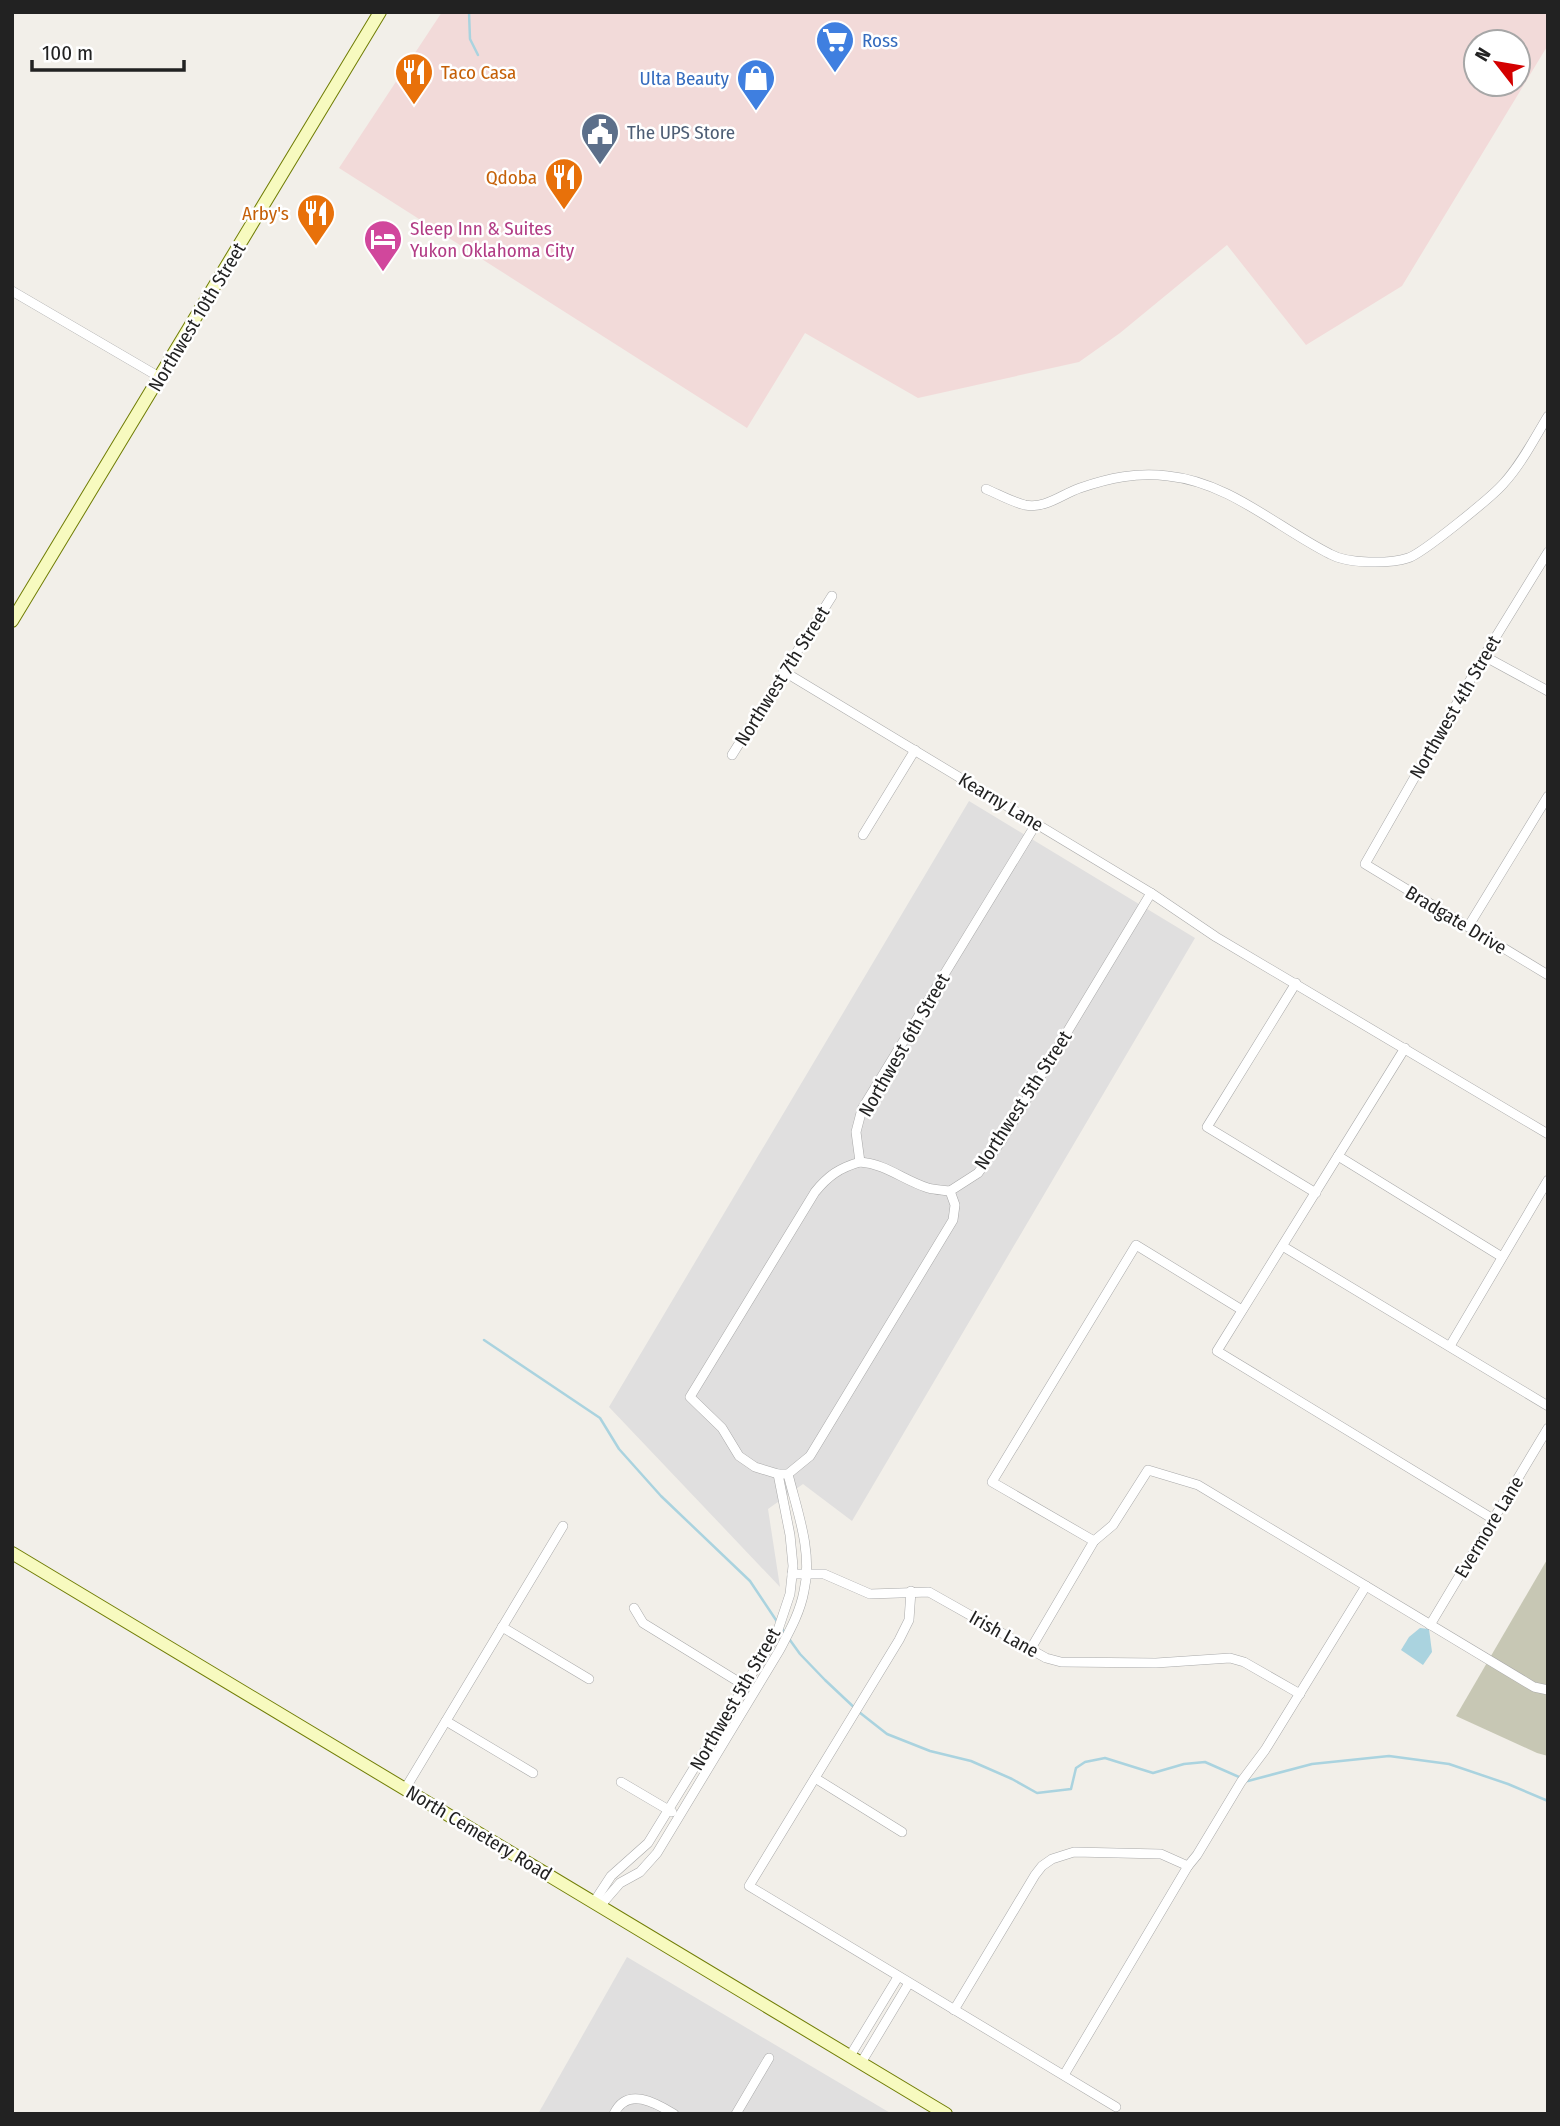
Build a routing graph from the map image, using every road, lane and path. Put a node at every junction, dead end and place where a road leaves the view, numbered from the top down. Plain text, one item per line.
1 (380, 12) edge
2 (12, 291) edge
3 (161, 378) junction
4 (1548, 416) edge
5 (986, 489) dead end
6 (1548, 552) edge
7 (832, 596) dead end
8 (12, 621) edge
9 (1483, 656) junction
10 (783, 671) junction
11 (1548, 691) edge
12 (915, 750) junction
13 (732, 755) dead end
14 (1548, 796) edge
15 (1036, 824) junction
16 (863, 835) dead end
17 (1365, 864) joint
18 (1151, 893) junction
19 (1468, 927) junction
20 (1548, 975) edge
21 (1296, 983) junction
22 (1405, 1048) junction
23 (1548, 1133) edge
24 (1338, 1156) junction
25 (860, 1162) junction
26 (1548, 1180) edge
27 (950, 1191) junction
28 (1316, 1193) junction
29 (1284, 1247) junction
30 (1502, 1257) junction
31 (1242, 1310) junction
32 (1450, 1346) junction
33 (1548, 1406) edge
34 (1548, 1428) edge
35 (783, 1474) junction
36 (1493, 1519) junction
37 (563, 1526) dead end
38 (1094, 1541) junction
39 (12, 1553) edge
40 (805, 1572) junction
41 (792, 1574) junction
42 (1366, 1586) junction
43 (911, 1591) junction
44 (634, 1608) dead end
45 (1430, 1625) junction
46 (502, 1627) junction
47 (1030, 1650) junction
48 (589, 1679) dead end
49 (744, 1686) junction
50 (1548, 1690) edge
51 (755, 1691) junction
52 (1300, 1694) junction
53 (446, 1721) junction
54 (533, 1773) dead end
55 (815, 1778) junction
56 (621, 1782) dead end
57 (405, 1789) junction
58 (669, 1810) junction
59 (679, 1816) junction
60 (902, 1832) dead end
61 (1188, 1867) junction
62 (597, 1904) junction
63 (898, 1977) junction
64 (909, 1983) junction
65 (954, 2010) junction
66 (850, 2056) junction
67 (769, 2057) dead end
68 (861, 2063) junction
69 (1064, 2075) junction
70 (1116, 2107) dead end
71 (614, 2114) edge
72 (674, 2114) edge
73 (736, 2114) edge
74 (946, 2114) edge

1 - 3 street, Northwest 10th Street
2 - 3 street
3 - 8 street, Northwest 10th Street
4 - 5 street
6 - 9 street, Northwest 4th Street
7 - 10 street, Northwest 7th Street
9 - 11 street
9 - 17 street, Northwest 4th Street
10 - 12 street, Kearny Lane
10 - 13 street, Northwest 7th Street
12 - 15 street, Kearny Lane
12 - 16 street
14 - 19 street
15 - 18 street, Kearny Lane
15 - 25 street, Northwest 6th Street
17 - 19 street, Bradgate Drive
18 - 21 street, Kearny Lane
18 - 27 street, Northwest 5th Street
19 - 20 street, Bradgate Drive
21 - 22 street, Kearny Lane
21 - 28 street
22 - 23 street, Kearny Lane
22 - 24 street
24 - 28 street
24 - 30 street
25 - 27 street
25 - 35 street
26 - 30 street
27 - 35 street
28 - 29 street
29 - 31 street
29 - 32 street
30 - 32 street
31 - 36 street
31 - 38 street
32 - 33 street
34 - 36 street, Evermore Lane
35 - 40 street, Northwest 5th Street
35 - 41 street, Northwest 5th Street
36 - 45 street, Evermore Lane
37 - 46 street
38 - 42 street
38 - 47 street
39 - 57 street, North Cemetery Road
40 - 41 street, Irish Lane
40 - 43 street, Irish Lane
40 - 51 street, Northwest 5th Street
41 - 49 street, Northwest 5th Street
42 - 45 street
42 - 52 street
43 - 47 street, Irish Lane
43 - 55 street
44 - 49 street
45 - 50 street
46 - 48 street
46 - 53 street
47 - 52 street, Irish Lane
49 - 51 street
49 - 58 street, Northwest 5th Street
51 - 59 street, Northwest 5th Street
52 - 61 street
53 - 54 street
53 - 57 street
55 - 60 street
55 - 63 street
56 - 58 street
57 - 62 street, North Cemetery Road
58 - 59 street
58 - 62 street, Northwest 5th Street
59 - 62 street, Northwest 5th Street
61 - 65 street
61 - 69 street
62 - 66 street, North Cemetery Road
63 - 64 street
63 - 66 street
64 - 65 street
64 - 68 street
65 - 69 street
66 - 68 street, North Cemetery Road
67 - 73 street
68 - 74 street, North Cemetery Road
69 - 70 street
71 - 72 street

